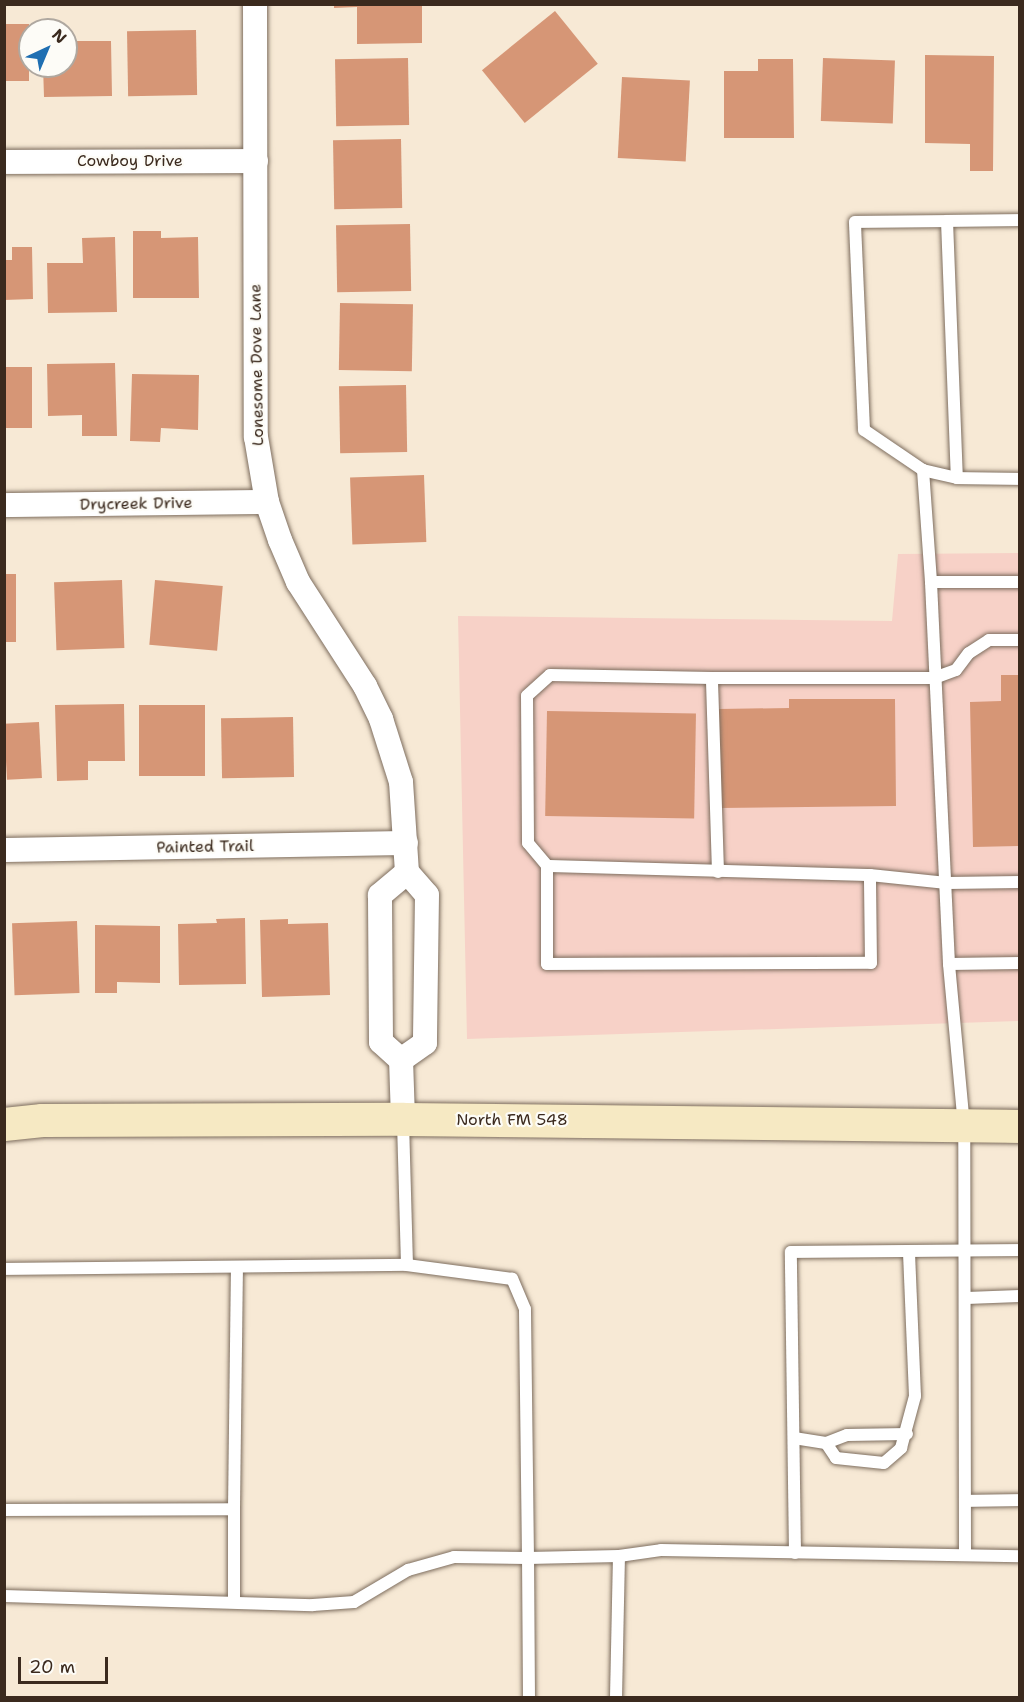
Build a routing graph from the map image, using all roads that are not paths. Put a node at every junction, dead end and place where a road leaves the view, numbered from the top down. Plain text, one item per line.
1 (255, 4) edge
2 (256, 161) junction
3 (4, 162) edge
4 (947, 220) junction
5 (1020, 220) edge
6 (922, 470) junction
7 (957, 478) junction
8 (1020, 479) edge
9 (267, 502) junction
10 (4, 505) edge
11 (931, 582) junction
12 (1020, 582) edge
13 (1020, 640) edge
14 (712, 678) junction
15 (934, 678) junction
16 (406, 843) junction
17 (4, 850) edge
18 (548, 866) junction
19 (407, 872) junction
20 (718, 872) junction
21 (870, 875) junction
22 (1020, 882) edge
23 (947, 883) junction
24 (1020, 963) edge
25 (949, 964) junction
26 (401, 1060) junction
27 (403, 1119) junction
28 (4, 1124) edge
29 (964, 1125) junction
30 (1020, 1126) edge
31 (964, 1250) junction
32 (1020, 1250) edge
33 (909, 1251) junction
34 (407, 1265) junction
35 (237, 1267) junction
36 (4, 1269) edge
37 (1020, 1296) edge
38 (966, 1298) junction
39 (906, 1434) junction
40 (794, 1438) junction
41 (826, 1443) junction
42 (1020, 1500) edge
43 (965, 1501) junction
44 (234, 1509) junction
45 (4, 1510) edge
46 (795, 1553) junction
47 (965, 1555) junction
48 (619, 1556) junction
49 (1020, 1556) edge
50 (528, 1558) junction
51 (4, 1596) edge
52 (234, 1601) junction
53 (529, 1698) edge
54 (616, 1698) edge

1 - 2 street, Lonesome Dove Lane
2 - 3 street, Cowboy Drive
2 - 9 street, Lonesome Dove Lane
4 - 5 lane
4 - 6 lane
4 - 7 lane
6 - 7 lane
6 - 11 lane
7 - 8 lane
9 - 10 street, Drycreek Drive
9 - 16 street, Lonesome Dove Lane
11 - 12 lane
11 - 15 lane
13 - 15 lane
14 - 15 lane
14 - 18 lane
14 - 20 lane
15 - 23 lane
16 - 17 street, Painted Trail
16 - 19 street, Lonesome Dove Lane
18 - 20 lane
18 - 21 lane
19 - 26 street
19 - 26 street
20 - 21 lane
21 - 23 lane
22 - 23 lane
23 - 25 lane
24 - 25 lane
25 - 29 lane
26 - 27 street
27 - 28 main road, North FM 548
27 - 29 main road, North FM 548
27 - 34 lane
29 - 30 main road, North FM 548
29 - 31 lane
31 - 32 lane
31 - 33 lane
31 - 38 lane
33 - 39 lane
33 - 40 lane
34 - 35 lane
34 - 50 lane
35 - 36 lane
35 - 44 lane
37 - 38 lane
38 - 43 lane
39 - 41 lane
39 - 41 lane
40 - 41 lane
40 - 46 lane
42 - 43 lane
43 - 47 lane
44 - 45 lane
44 - 52 lane
46 - 47 lane
46 - 48 lane
47 - 49 lane
48 - 50 lane
48 - 54 lane
50 - 52 lane
50 - 53 lane
51 - 52 lane

